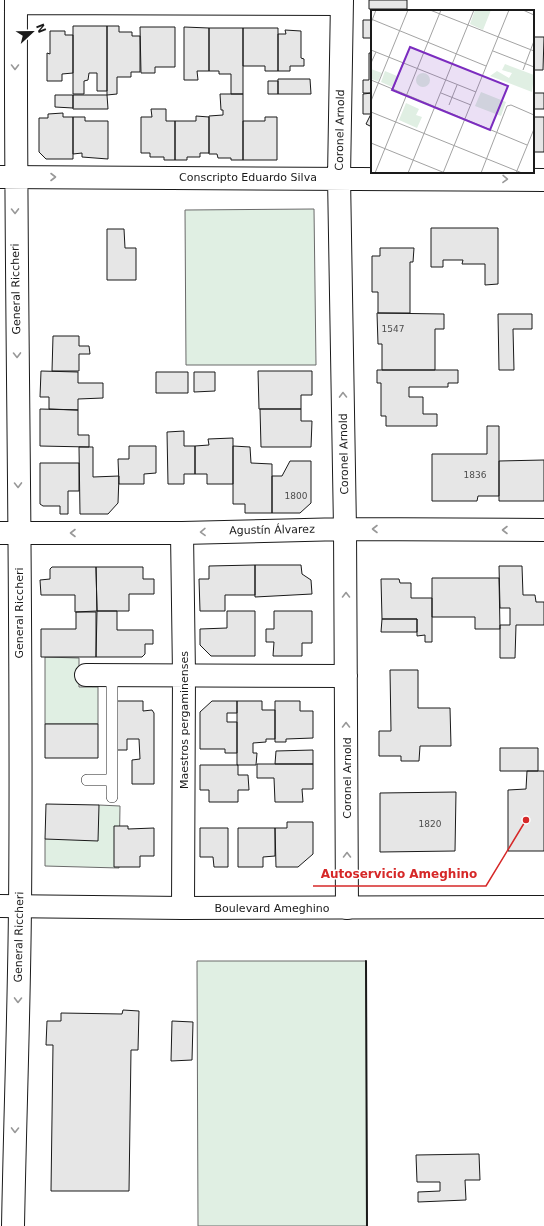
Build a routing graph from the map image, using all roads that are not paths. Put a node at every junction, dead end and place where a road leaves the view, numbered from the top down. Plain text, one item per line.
1 (16, 1) edge
2 (342, 2) edge
3 (7, 177) edge
4 (339, 177) junction
5 (544, 180) edge
6 (345, 529) junction
7 (544, 530) edge
8 (182, 532) junction
9 (9, 533) edge
10 (86, 675) dead end
11 (112, 675) junction
12 (184, 675) junction
13 (346, 676) junction
14 (87, 780) dead end
15 (112, 780) junction
16 (112, 797) dead end
17 (10, 906) edge
18 (544, 907) edge
19 (183, 908) junction
20 (347, 908) junction
21 (13, 1226) edge

1 - 2 street
1 -> 3 street, General Riccheri
2 - 4 street, Coronel Arnold
3 -> 4 street, Conscripto Eduardo Silva
3 -> 9 street, General Riccheri
4 -> 5 street, Conscripto Eduardo Silva
6 -> 4 street, Coronel Arnold
7 -> 6 street, Agustín Álvarez
6 -> 8 street, Agustín Álvarez
13 -> 6 street, Coronel Arnold
8 -> 9 street, Agustín Álvarez
8 - 12 street, Maestros pergaminenses
9 - 17 street, General Riccheri
10 - 11 street
11 - 12 street
11 - 15 lane
12 - 13 street
12 - 19 street, Maestros pergaminenses
20 -> 13 street, Coronel Arnold
14 - 15 lane
15 - 16 lane
17 - 19 street, Boulevard Ameghino
17 -> 21 street, General Riccheri
18 - 20 street, Boulevard Ameghino
19 - 20 street, Boulevard Ameghino

